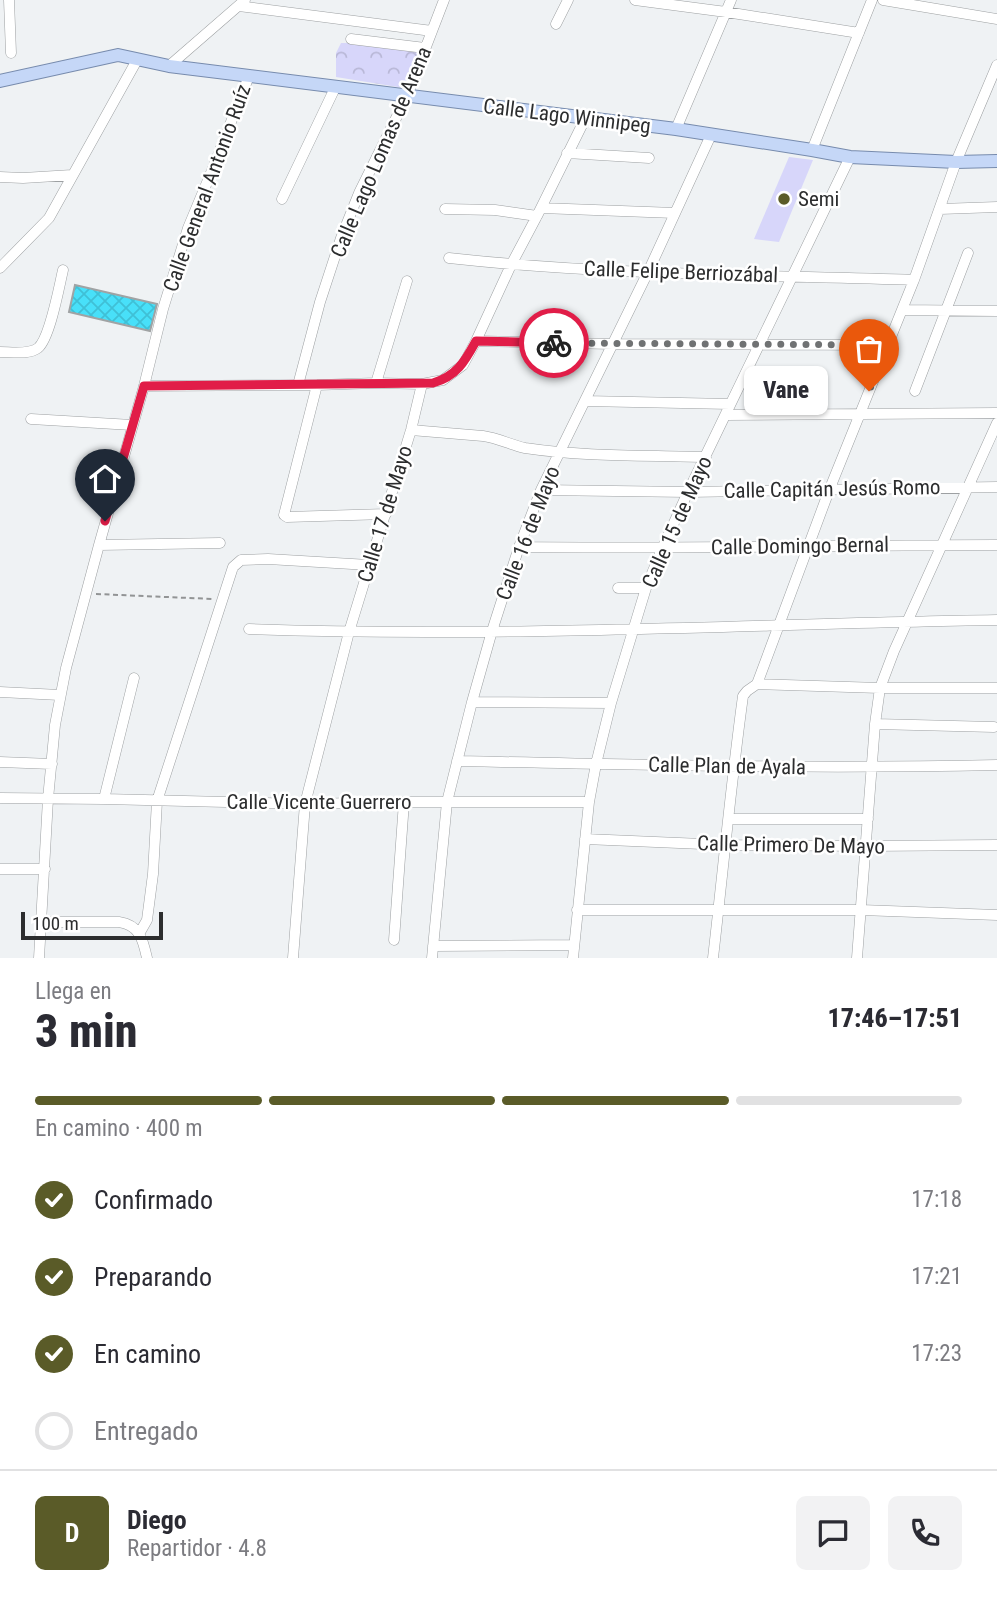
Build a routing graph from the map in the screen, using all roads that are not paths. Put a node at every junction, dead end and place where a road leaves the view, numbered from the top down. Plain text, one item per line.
1 (9, 0) edge
2 (444, 0) edge
3 (568, 0) edge
4 (635, 0) edge
5 (731, 0) edge
6 (872, 0) edge
7 (883, 0) edge
8 (242, 3) edge
9 (726, 12) junction
10 (997, 19) edge
11 (556, 24) dead end
12 (432, 31) junction
13 (859, 33) junction
14 (351, 39) dead end
15 (425, 48) junction
16 (11, 53) dead end
17 (137, 60) junction
18 (997, 65) edge
19 (169, 66) junction
20 (249, 75) junction
21 (0, 80) edge
22 (993, 85) edge
23 (335, 88) junction
24 (407, 96) junction
25 (584, 119) junction
26 (676, 129) junction
27 (711, 135) junction
28 (812, 150) junction
29 (567, 153) junction
30 (849, 157) junction
31 (649, 158) dead end
32 (997, 161) edge
33 (956, 162) junction
34 (72, 175) junction
35 (0, 177) edge
36 (282, 199) dead end
37 (997, 207) edge
38 (445, 209) dead end
39 (940, 209) junction
40 (539, 212) junction
41 (675, 212) junction
42 (968, 253) dead end
43 (449, 258) dead end
44 (510, 265) junction
45 (0, 268) edge
46 (64, 270) dead end
47 (648, 272) junction
48 (792, 276) junction
49 (914, 280) junction
50 (407, 281) dead end
51 (902, 310) junction
52 (947, 310) junction
53 (997, 311) edge
54 (476, 341) junction
55 (613, 344) junction
56 (758, 345) junction
57 (887, 345) junction
58 (0, 352) edge
59 (376, 383) junction
60 (422, 384) junction
61 (298, 385) junction
62 (317, 385) junction
63 (144, 386) junction
64 (915, 391) dead end
65 (585, 401) junction
66 (730, 404) junction
67 (997, 413) edge
68 (860, 414) junction
69 (726, 415) junction
70 (31, 419) dead end
71 (997, 423) edge
72 (132, 425) junction
73 (411, 430) junction
74 (560, 452) junction
75 (706, 457) junction
76 (969, 487) junction
77 (997, 487) edge
78 (830, 488) junction
79 (541, 490) junction
80 (688, 492) junction
81 (386, 514) junction
82 (220, 543) dead end
83 (99, 545) junction
84 (809, 545) junction
85 (943, 545) junction
86 (997, 545) edge
87 (519, 548) junction
88 (662, 549) junction
89 (369, 565) junction
90 (618, 588) dead end
91 (646, 588) junction
92 (997, 621) edge
93 (908, 622) junction
94 (779, 624) junction
95 (249, 629) dead end
96 (633, 629) junction
97 (492, 631) junction
98 (349, 632) junction
99 (134, 678) dead end
100 (757, 684) junction
101 (880, 688) junction
102 (997, 688) edge
103 (0, 692) edge
104 (60, 695) junction
105 (472, 702) junction
106 (611, 703) junction
107 (875, 724) junction
108 (994, 727) dead end
109 (457, 761) junction
110 (0, 762) edge
111 (52, 764) junction
112 (596, 764) junction
113 (997, 765) edge
114 (733, 767) junction
115 (871, 768) junction
116 (0, 798) edge
117 (48, 799) junction
118 (104, 799) junction
119 (157, 801) junction
120 (404, 802) junction
121 (447, 802) junction
122 (589, 803) junction
123 (305, 804) junction
124 (729, 819) junction
125 (868, 819) junction
126 (585, 839) junction
127 (726, 845) junction
128 (997, 845) edge
129 (866, 846) junction
130 (0, 869) edge
131 (45, 869) junction
132 (578, 910) junction
133 (719, 910) junction
134 (861, 910) junction
135 (997, 915) edge
136 (42, 922) junction
137 (139, 934) junction
138 (394, 940) dead end
139 (573, 944) junction
140 (433, 946) junction
141 (39, 958) edge
142 (147, 958) edge
143 (293, 958) edge
144 (432, 958) edge
145 (573, 958) edge
146 (713, 958) edge
147 (857, 958) edge

1 - 16 street
2 - 12 street, Calle Lago Lomas de Arena
3 - 11 street
4 - 9 street
5 - 9 street
6 - 13 street
7 - 10 street
8 - 12 street
8 - 19 street
9 - 13 street
9 - 26 street
12 - 15 street, Calle Lago Lomas de Arena
13 - 28 street
14 - 15 street
15 - 24 street, Calle Lago Lomas de Arena
17 - 19 main road, Calle Lago Winnipeg
17 - 21 main road, Calle Lago Winnipeg
17 - 34 street
18 - 22 street
19 - 20 main road, Calle Lago Winnipeg
20 - 23 main road, Calle Lago Winnipeg
20 - 63 street, Calle General Antonio Ruíz
22 - 33 street
23 - 24 main road, Calle Lago Winnipeg
23 - 36 street
24 - 25 main road, Calle Lago Winnipeg
24 - 61 street, Calle Lago Lomas de Arena
25 - 26 main road, Calle Lago Winnipeg
25 - 29 street
26 - 27 main road, Calle Lago Winnipeg
27 - 28 main road, Calle Lago Winnipeg
27 - 41 street, Calle 16 de Mayo
28 - 30 main road, Calle Lago Winnipeg
29 - 31 street, Calle Lago Winnipeg
29 - 40 street
30 - 33 main road, Calle Lago Winnipeg
30 - 48 street, Calle 15 de Mayo
32 - 33 main road, Calle Lago Winnipeg
33 - 39 street
34 - 35 street
34 - 45 street
37 - 39 street
38 - 40 street
39 - 49 street
40 - 41 street
40 - 44 street
41 - 47 street, Calle 16 de Mayo
42 - 52 street
43 - 44 street, Calle Felipe Berriozábal
44 - 47 street, Calle Felipe Berriozábal
44 - 54 street
46 - 58 street
47 - 48 street, Calle Felipe Berriozábal
47 - 55 street, Calle 16 de Mayo
48 - 49 street, Calle Felipe Berriozábal
48 - 56 street, Calle 15 de Mayo
49 - 51 street
50 - 59 street
51 - 52 street
51 - 57 street
52 - 53 street
52 - 64 street
54 - 55 street
54 - 60 street
55 - 56 street
55 - 65 street, Calle 16 de Mayo
56 - 57 street
56 - 66 street, Calle 15 de Mayo
57 - 68 street
59 - 60 street
59 - 62 street
60 - 73 street, Calle 17 de Mayo
61 - 62 street
61 - 63 street
62 - 81 street
63 - 72 street, Calle General Antonio Ruíz
65 - 66 street
65 - 74 street, Calle 16 de Mayo
66 - 69 street, Calle 15 de Mayo
67 - 68 street
68 - 69 street
68 - 78 street
69 - 75 street, Calle 15 de Mayo
70 - 72 street
71 - 76 street
72 - 83 street, Calle General Antonio Ruíz
73 - 74 street
73 - 81 street, Calle 17 de Mayo
74 - 75 street
74 - 79 street, Calle 16 de Mayo
75 - 80 street, Calle 15 de Mayo
76 - 77 street, Calle Capitán Jesús Romo
76 - 78 street, Calle Capitán Jesús Romo
76 - 85 street
78 - 80 street, Calle Capitán Jesús Romo
78 - 84 street
79 - 80 street, Calle Capitán Jesús Romo
79 - 87 street, Calle 16 de Mayo
80 - 88 street, Calle 15 de Mayo
81 - 89 street, Calle 17 de Mayo
82 - 83 street
83 - 104 street, Calle General Antonio Ruíz
84 - 85 street, Calle Domingo Bernal
84 - 88 street, Calle Domingo Bernal
84 - 94 street
85 - 86 street, Calle Domingo Bernal
85 - 93 street
87 - 88 street, Calle Domingo Bernal
87 - 97 street, Calle 16 de Mayo
88 - 91 street, Calle 15 de Mayo
89 - 98 street, Calle 17 de Mayo
89 - 119 street
90 - 91 street
91 - 96 street, Calle 15 de Mayo
92 - 93 street
93 - 94 street
93 - 101 street
94 - 96 street
94 - 100 street
95 - 98 street
96 - 97 street
96 - 106 street, Calle 15 de Mayo
97 - 98 street
97 - 105 street, Calle 16 de Mayo
98 - 123 street, Calle 17 de Mayo
99 - 118 street
100 - 101 street
100 - 114 street
101 - 102 street
101 - 107 street
103 - 104 street
104 - 111 street, Calle General Antonio Ruíz
105 - 106 street
105 - 109 street, Calle 16 de Mayo
106 - 112 street, Calle 15 de Mayo
107 - 108 street
107 - 115 street
109 - 112 street, Calle Plan de Ayala
109 - 121 street, Calle 16 de Mayo
110 - 111 street
111 - 117 street, Calle General Antonio Ruíz
112 - 114 street, Calle Plan de Ayala
112 - 122 street, Calle 15 de Mayo
113 - 115 street, Calle Plan de Ayala
114 - 115 street, Calle Plan de Ayala
114 - 124 street
115 - 125 street
116 - 117 street, Calle Vicente Guerrero
117 - 118 street, Calle Vicente Guerrero
117 - 131 street, Calle General Antonio Ruíz
118 - 119 street, Calle Vicente Guerrero
119 - 123 street, Calle Vicente Guerrero
119 - 137 street
120 - 121 street, Calle Vicente Guerrero
120 - 123 street, Calle Vicente Guerrero
120 - 138 street
121 - 122 street, Calle Vicente Guerrero
121 - 140 street, Calle 16 de Mayo
122 - 126 street, Calle 15 de Mayo
123 - 143 street, Calle 17 de Mayo
124 - 125 street
124 - 127 street
125 - 129 street
126 - 127 street, Calle Primero De Mayo
126 - 132 street, Calle 15 de Mayo
127 - 129 street, Calle Primero De Mayo
127 - 133 street
128 - 129 street, Calle Primero De Mayo
129 - 134 street
130 - 131 street
131 - 136 street, Calle General Antonio Ruíz
132 - 133 street
132 - 139 street, Calle 15 de Mayo
133 - 134 street
133 - 146 street
134 - 135 street
134 - 147 street
136 - 137 street
136 - 141 street, Calle General Antonio Ruíz
137 - 142 street
139 - 140 street
139 - 145 street, Calle 15 de Mayo
140 - 144 street, Calle 16 de Mayo

